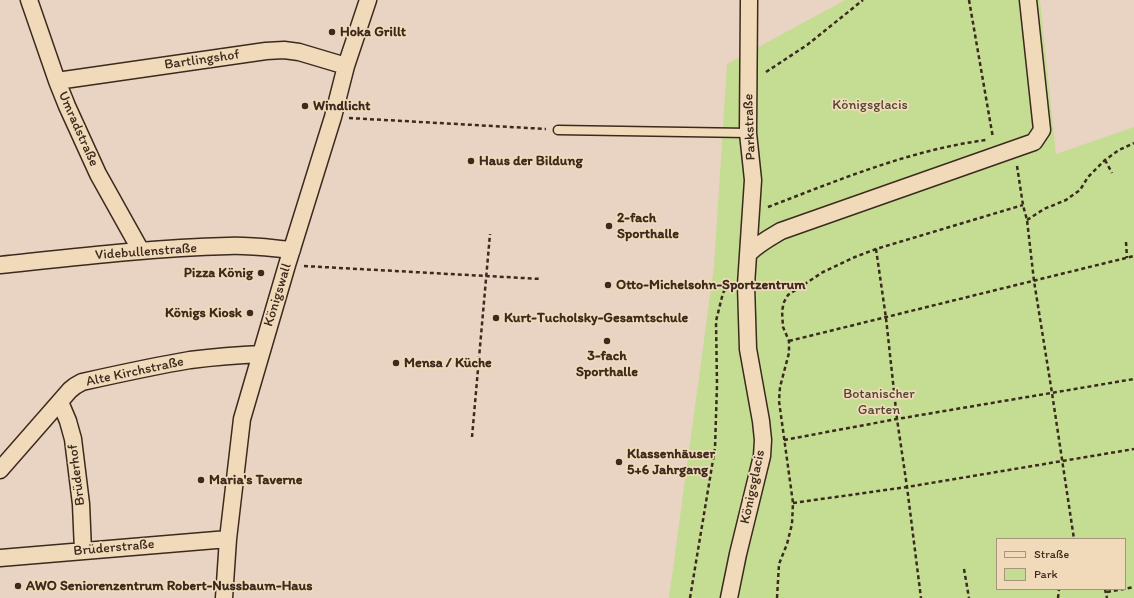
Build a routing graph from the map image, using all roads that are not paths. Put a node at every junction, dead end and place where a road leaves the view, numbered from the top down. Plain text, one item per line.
1 (29, 0) edge
2 (368, 0) edge
3 (749, 0) edge
4 (1028, 0) edge
5 (346, 66) junction
6 (57, 81) junction
7 (558, 130) road end
8 (748, 133) junction
9 (142, 251) junction
10 (748, 254) junction
11 (289, 257) junction
12 (0, 265) edge
13 (261, 354) junction
14 (60, 402) junction
15 (0, 470) edge
16 (228, 539) junction
17 (83, 551) junction
18 (0, 558) edge
19 (224, 598) edge
20 (729, 598) edge

1 - 6 street, Umradstraße
2 - 5 street, Königswall
3 - 8 street, Parkstraße
4 - 10 street
5 - 6 street, Bartlingshof
5 - 11 street, Königswall
6 - 9 street, Umradstraße
7 - 8 lane
8 - 10 street, Parkstraße
9 - 11 street, Videbullenstraße
9 - 12 street, Videbullenstraße
10 - 20 street, Königsglacis
11 - 13 street, Königswall
13 - 14 street, Alte Kirchstraße
13 - 16 street, Königswall
14 - 15 street, Alte Kirchstraße
14 - 17 street, Brüderhof
16 - 17 street, Brüderstraße
16 - 19 street, Königswall
17 - 18 street, Brüderstraße

